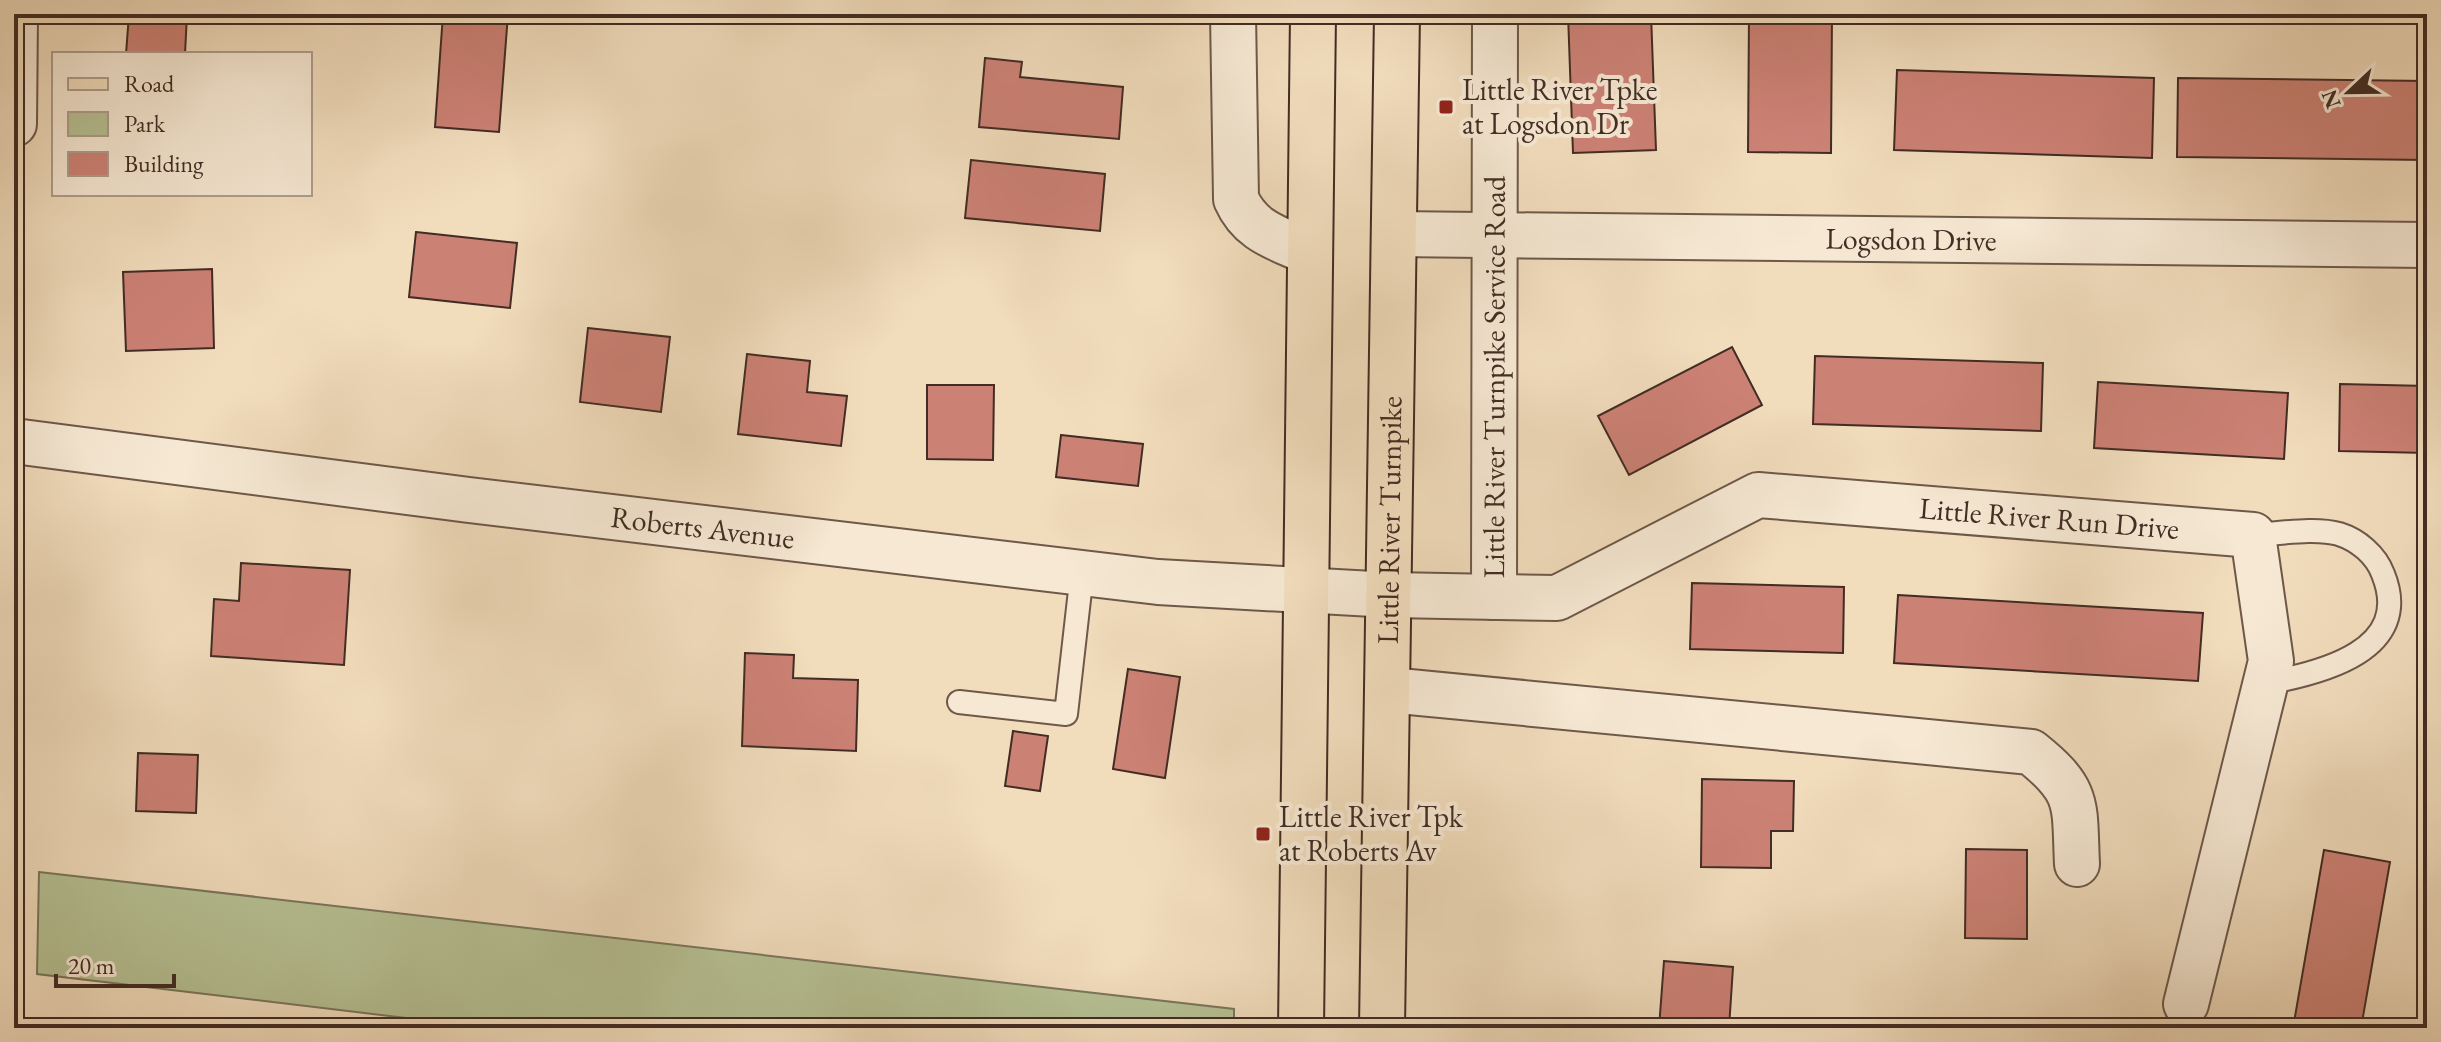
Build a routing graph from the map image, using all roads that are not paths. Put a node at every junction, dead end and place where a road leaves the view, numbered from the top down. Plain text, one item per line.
1 (15, 14) edge
2 (1233, 14) edge
3 (1313, 14) edge
4 (1397, 14) edge
5 (1495, 14) edge
6 (14, 124) edge
7 (1395, 234) junction
8 (1492, 235) junction
9 (2427, 245) edge
10 (1310, 253) junction
11 (14, 441) edge
12 (2253, 535) junction
13 (1082, 573) junction
14 (1306, 591) junction
15 (1391, 595) junction
16 (1494, 597) junction
17 (2266, 683) junction
18 (1389, 690) junction
19 (959, 702) dead end
20 (2077, 864) dead end
21 (2186, 1004) dead end
22 (1301, 1028) edge
23 (1382, 1028) edge

1 - 6 street
2 - 10 street
3 - 10 main road
4 - 7 main road, Little River Turnpike
5 - 8 street, Little River Turnpike Service Road
7 - 8 street, Logsdon Drive
7 - 15 main road, Little River Turnpike
8 - 9 street, Logsdon Drive
8 - 16 street, Little River Turnpike Service Road
10 - 14 main road
11 - 13 street, Roberts Avenue
12 - 16 street, Little River Run Drive
12 - 17 street
12 - 17 lane
13 - 14 street, Roberts Avenue
13 - 19 lane
14 - 15 street, Roberts Avenue
14 - 22 main road
15 - 16 street, Little River Run Drive
15 - 18 main road, Little River Turnpike
17 - 21 street
18 - 20 street
18 - 23 main road, Little River Turnpike

